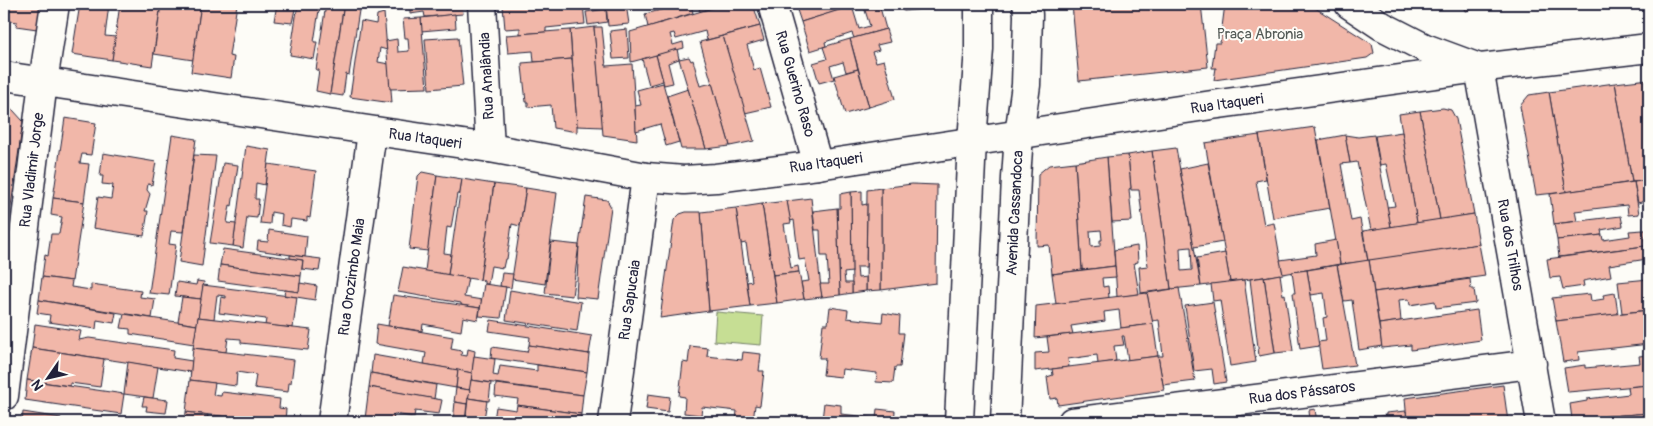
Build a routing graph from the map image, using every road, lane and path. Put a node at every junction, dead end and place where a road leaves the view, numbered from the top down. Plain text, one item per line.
1 (55, 4) edge
2 (482, 4) edge
3 (772, 4) edge
4 (979, 4) edge
5 (1027, 4) edge
6 (1349, 4) edge
7 (1649, 48) edge
8 (1479, 68) junction
9 (4, 76) edge
10 (43, 82) junction
11 (372, 132) junction
12 (1019, 135) junction
13 (972, 141) junction
14 (490, 148) junction
15 (818, 165) junction
16 (646, 177) junction
17 (1532, 364) junction
18 (4, 396) edge
19 (332, 422) edge
20 (613, 422) edge
21 (959, 422) edge
22 (1005, 422) edge
23 (1072, 422) edge
24 (1541, 422) edge

1 - 10 street, Rua Vladimir Jorge
2 - 14 street, Rua Analândia
3 - 15 street, Rua Guerino Raso
4 - 13 street
5 - 12 street, Avenida Cassandoca
6 - 8 street
7 - 8 street, Rua Itaqueri
8 - 12 street, Rua Itaqueri
8 - 17 street, Rua dos Trilhos
9 - 10 street, Rua Itaqueri
10 - 11 street, Rua Itaqueri
10 - 18 street, Rua Vladimir Jorge
11 - 14 street, Rua Itaqueri
11 - 19 street, Rua Orozimbo Maia
12 - 13 street, Rua Itaqueri
12 - 22 street, Avenida Cassandoca
13 - 15 street, Rua Itaqueri
13 - 21 street
14 - 16 street, Rua Itaqueri
15 - 16 street, Rua Itaqueri
16 - 20 street, Rua Sapucaia
17 - 23 street, Rua dos Pássaros
17 - 24 street, Rua dos Trilhos

